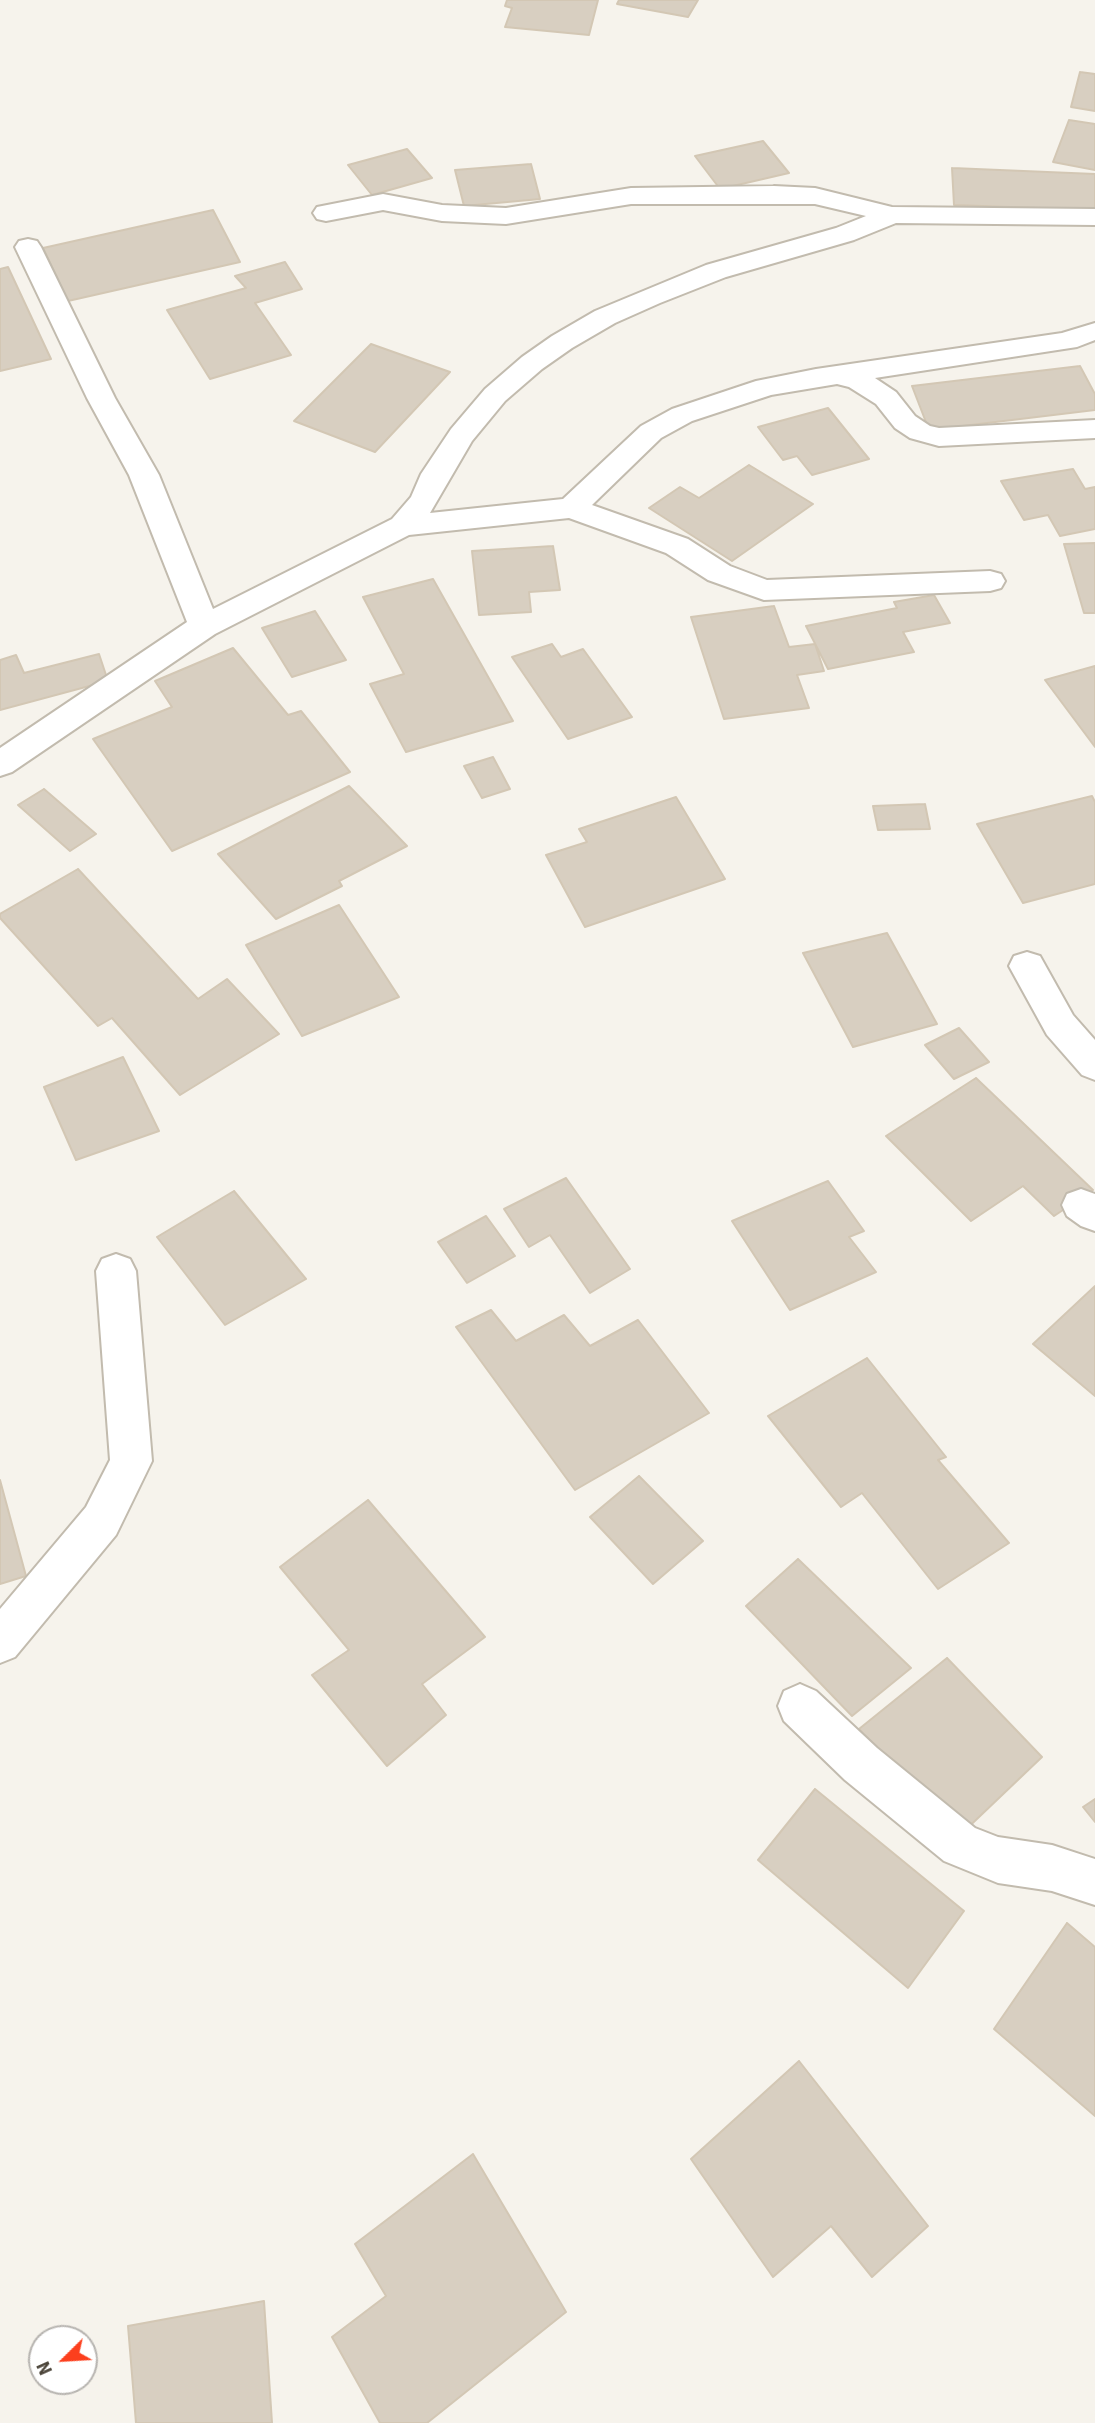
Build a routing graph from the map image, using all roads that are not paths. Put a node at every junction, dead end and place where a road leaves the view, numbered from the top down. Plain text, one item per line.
1 (326, 213) dead end
2 (892, 215) junction
3 (1095, 217) edge
4 (27, 247) dead end
5 (1095, 331) edge
6 (838, 375) junction
7 (1095, 429) edge
8 (571, 508) junction
9 (403, 526) junction
10 (990, 581) dead end
11 (204, 626) junction
12 (0, 764) edge
13 (1027, 965) dead end
14 (1095, 1065) edge
15 (116, 1271) dead end
16 (0, 1642) edge
17 (800, 1706) dead end
18 (1095, 1882) edge

1 - 2 street
2 - 3 street
2 - 9 street
4 - 11 street
5 - 6 street
6 - 7 street
6 - 8 street
8 - 9 street
8 - 10 street
9 - 11 street
11 - 12 street
13 - 14 street
15 - 16 street
17 - 18 street

